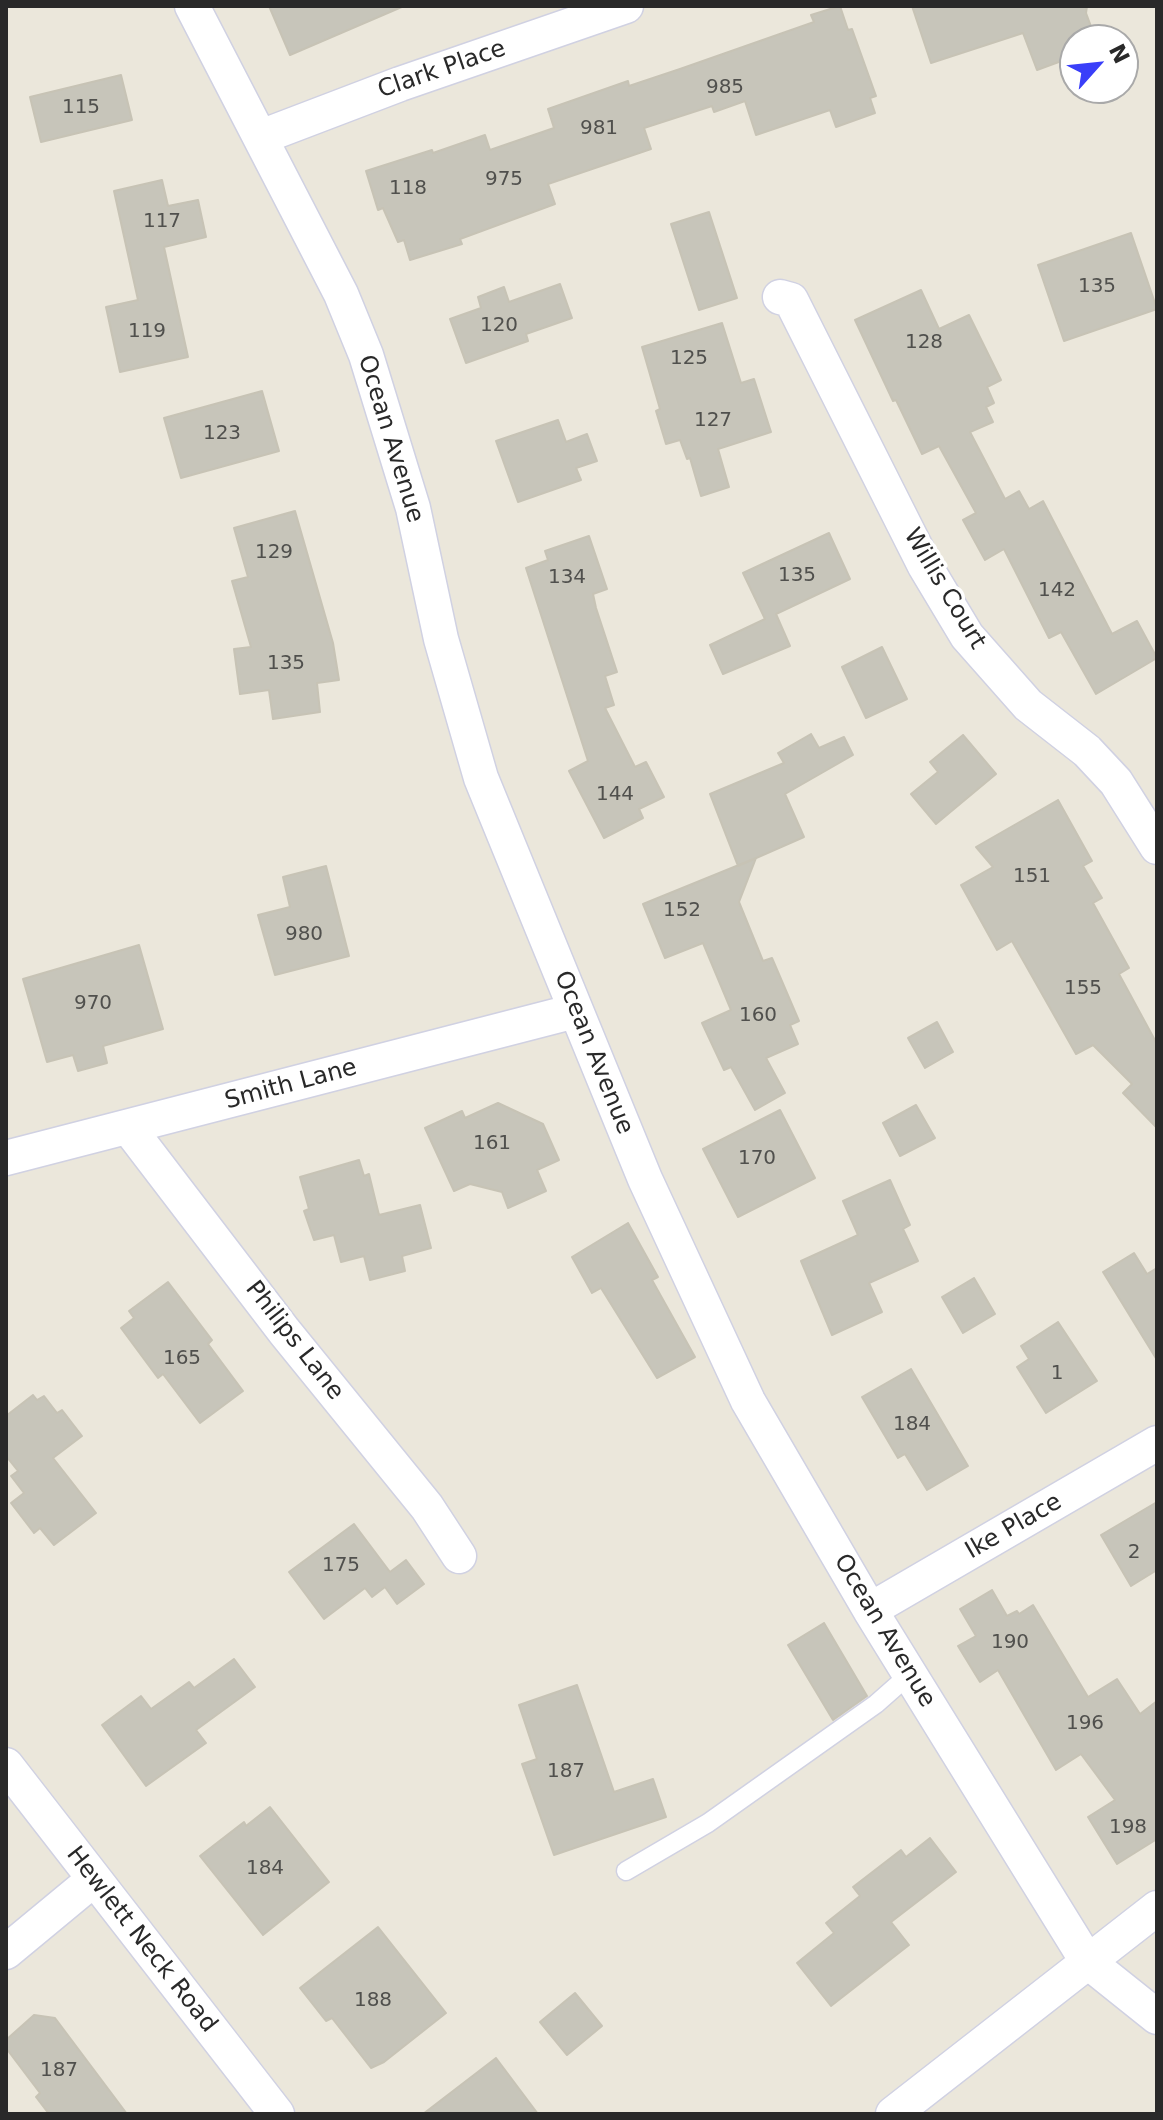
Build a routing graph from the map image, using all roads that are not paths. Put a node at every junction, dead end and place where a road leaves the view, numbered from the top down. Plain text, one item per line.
1 (192, 6) edge
2 (626, 6) edge
3 (261, 137) junction
4 (780, 297) dead end
5 (1157, 847) edge
6 (575, 1011) junction
7 (128, 1127) junction
8 (6, 1158) edge
9 (1157, 1443) edge
10 (459, 1556) dead end
11 (870, 1610) junction
12 (910, 1674) junction
13 (6, 1765) edge
14 (626, 1871) dead end
15 (93, 1880) junction
16 (1157, 1908) edge
17 (6, 1952) edge
18 (1087, 1961) junction
19 (1157, 2017) edge
20 (277, 2114) edge
21 (893, 2114) edge

1 - 3 street, Ocean Avenue
2 - 3 street, Clark Place
3 - 6 street, Ocean Avenue
4 - 5 street, Willis Court
6 - 7 street, Smith Lane
6 - 11 street, Ocean Avenue
7 - 8 street, Smith Lane
7 - 10 street, Philips Lane
9 - 11 street, Ike Place
11 - 12 street, Ocean Avenue
12 - 14 lane
12 - 18 street, Ocean Avenue
13 - 15 street, Hewlett Neck Road
15 - 17 street
15 - 20 street, Hewlett Neck Road
16 - 18 street
18 - 19 street, Ocean Avenue
18 - 21 street

